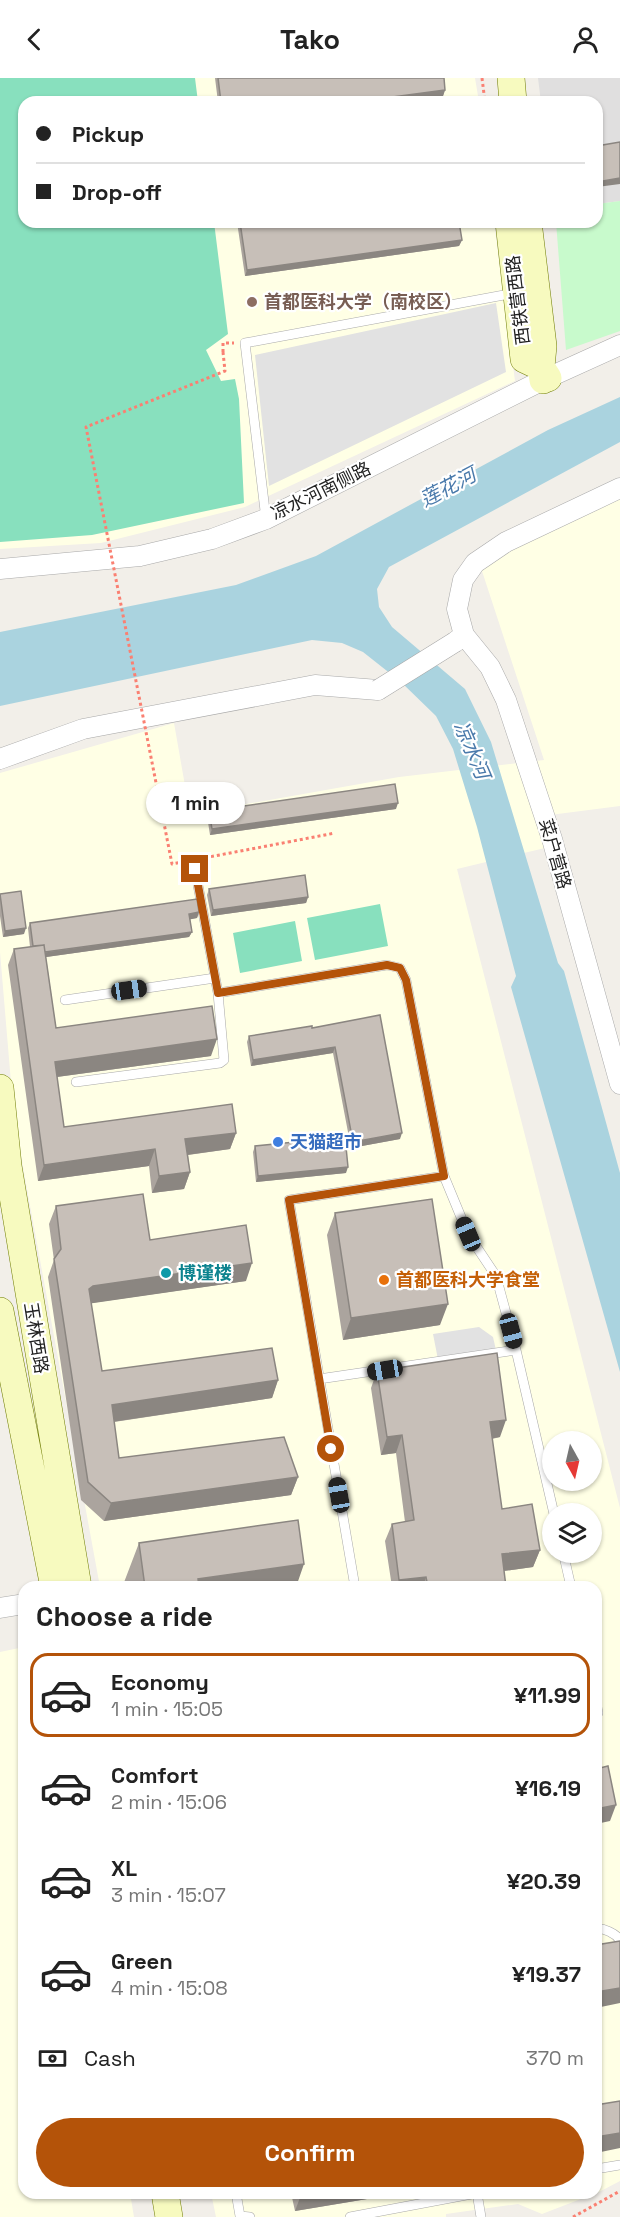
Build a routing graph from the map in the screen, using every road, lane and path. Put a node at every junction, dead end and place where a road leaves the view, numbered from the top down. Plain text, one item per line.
1 (482, 78) edge
2 (492, 78) edge
3 (510, 78) edge
4 (484, 96) edge
5 (494, 96) edge
6 (512, 96) edge
7 (510, 228) edge
8 (529, 228) edge
9 (517, 293) junction
10 (223, 343) dead end
11 (620, 345) edge
12 (544, 375) junction
13 (620, 488) edge
14 (266, 519) junction
15 (0, 569) edge
16 (460, 638) junction
17 (0, 759) edge
18 (335, 833) dead end
19 (195, 869) dead end
20 (215, 978) junction
21 (218, 993) junction
22 (65, 1000) dead end
23 (76, 1082) dead end
24 (620, 1084) edge
25 (0, 1088) edge
26 (444, 1176) junction
27 (0, 1311) edge
28 (516, 1350) junction
29 (4, 1353) edge
30 (320, 1379) junction
31 (551, 1503) edge
32 (566, 1563) edge
33 (53, 1581) edge
34 (77, 1581) edge
35 (354, 1581) edge
36 (570, 1581) edge
37 (18, 1605) edge
38 (0, 1608) edge
39 (602, 1929) edge
40 (620, 1940) edge
41 (620, 2165) edge
42 (602, 2168) edge
43 (620, 2191) edge
44 (166, 2199) edge
45 (185, 2199) edge
46 (237, 2199) edge
47 (445, 2199) edge
48 (478, 2199) edge
49 (170, 2217) edge
50 (188, 2217) edge
51 (250, 2217) edge
52 (350, 2217) edge
53 (481, 2217) edge
54 (573, 2217) edge

1 - 4 path
2 - 5 street
3 - 6 street
7 - 9 street, 西铁营西路
8 - 12 street, 西铁营西路
9 - 12 street, 西铁营西路
9 - 14 lane
10 - 18 path, bridge
11 - 12 street, 凉水河南侧路
12 - 14 street, 凉水河南侧路
13 - 16 street, 菜户营路
14 - 15 street, 凉水河南侧路
16 - 17 street, bridge
16 - 24 street, 菜户营路
19 - 20 lane
20 - 21 lane
20 - 22 lane
21 - 23 lane
21 - 26 lane
25 - 34 street, 玉林西路
26 - 28 lane
26 - 30 lane
27 - 29 street, 玉林西路
28 - 30 lane
28 - 31 lane
29 - 33 street, 玉林西路
30 - 35 lane
32 - 36 lane
37 - 38 street
39 - 40 lane
41 - 42 lane
43 - 54 path
44 - 49 street
45 - 50 street
46 - 51 lane
47 - 52 lane
48 - 53 lane

